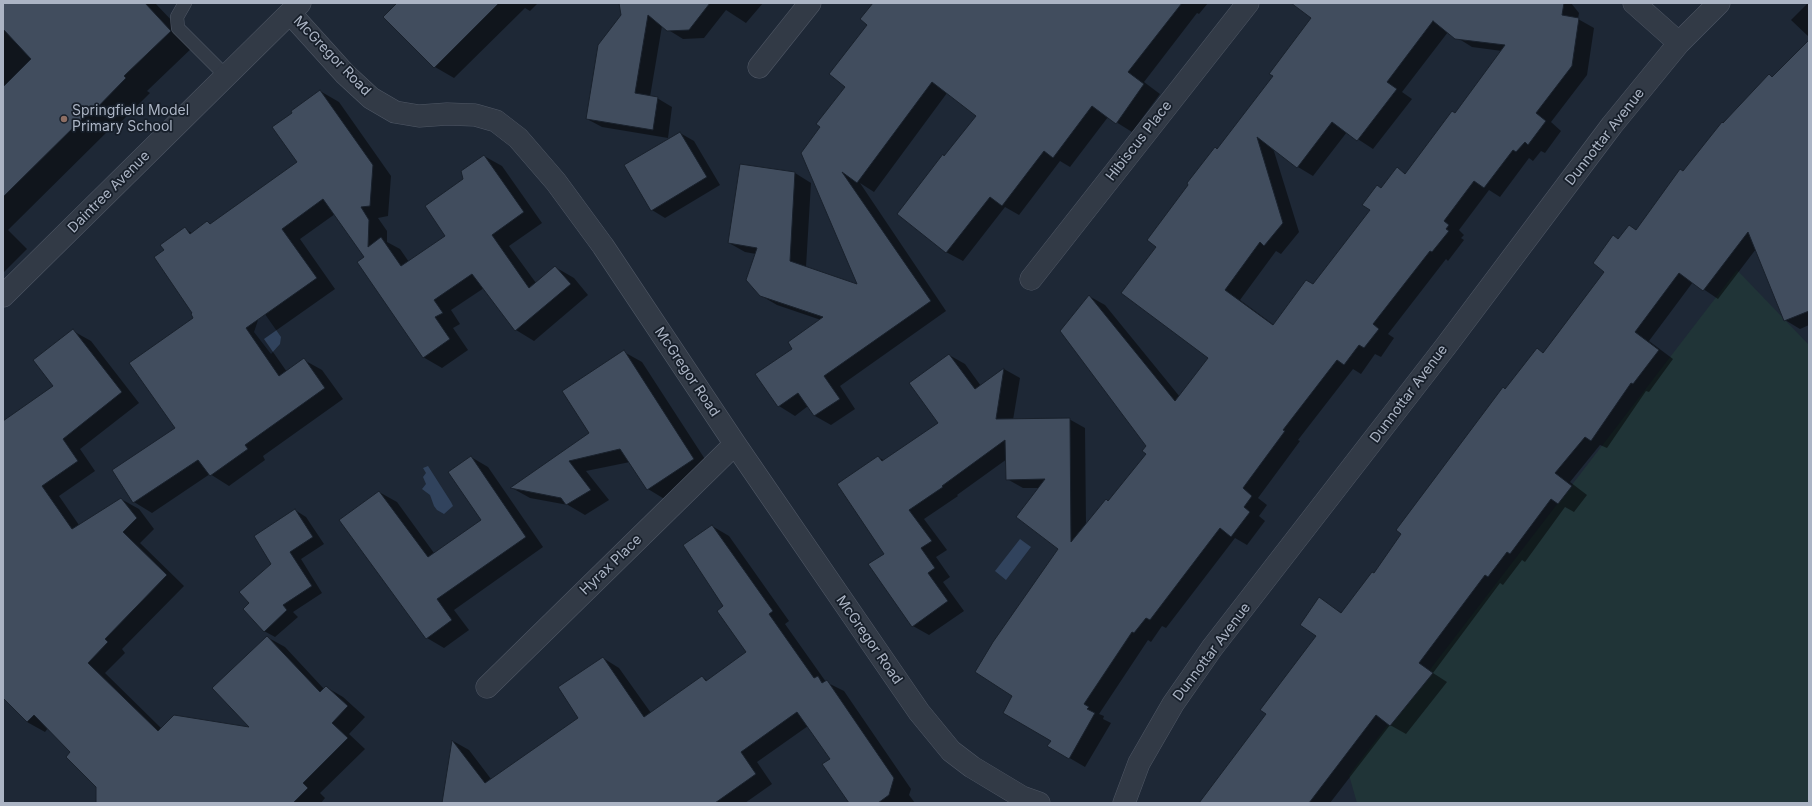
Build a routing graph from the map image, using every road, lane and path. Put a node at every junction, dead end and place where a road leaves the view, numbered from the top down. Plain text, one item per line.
1 (185, 3) edge
2 (810, 3) edge
3 (1248, 3) edge
4 (1634, 3) edge
5 (1719, 3) edge
6 (295, 8) edge
7 (1679, 44) junction
8 (759, 67) dead end
9 (226, 76) junction
10 (1031, 279) dead end
11 (3, 296) edge
12 (735, 444) junction
13 (487, 687) dead end
14 (1039, 803) edge
15 (1124, 803) edge

1 - 9 lane
2 - 8 street
3 - 10 street, Hibiscus Place
4 - 7 street
5 - 7 street, Dunnottar Avenue
6 - 9 street, Daintree Avenue
6 - 12 street, McGregor Road
7 - 15 street, Dunnottar Avenue
9 - 11 street, Daintree Avenue
12 - 13 street, Hyrax Place
12 - 14 street, McGregor Road

